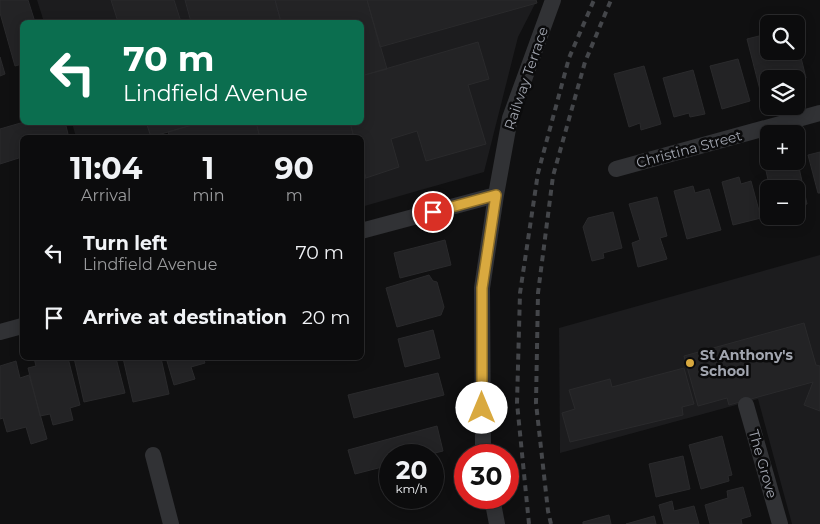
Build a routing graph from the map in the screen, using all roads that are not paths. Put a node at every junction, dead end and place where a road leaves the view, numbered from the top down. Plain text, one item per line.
1 (553, 0) edge
2 (820, 113) edge
3 (616, 169) dead end
4 (496, 195) junction
5 (364, 230) edge
6 (20, 327) edge
7 (0, 332) edge
8 (746, 404) dead end
9 (483, 444) edge
10 (153, 455) dead end
11 (494, 509) edge
12 (171, 524) edge
13 (497, 524) edge
14 (780, 524) edge

1 - 4 street, Railway Terrace
2 - 3 street, Christina Street
4 - 5 street
4 - 9 street, Railway Terrace
6 - 7 street
8 - 14 street, The Grove
10 - 12 street
11 - 13 street

